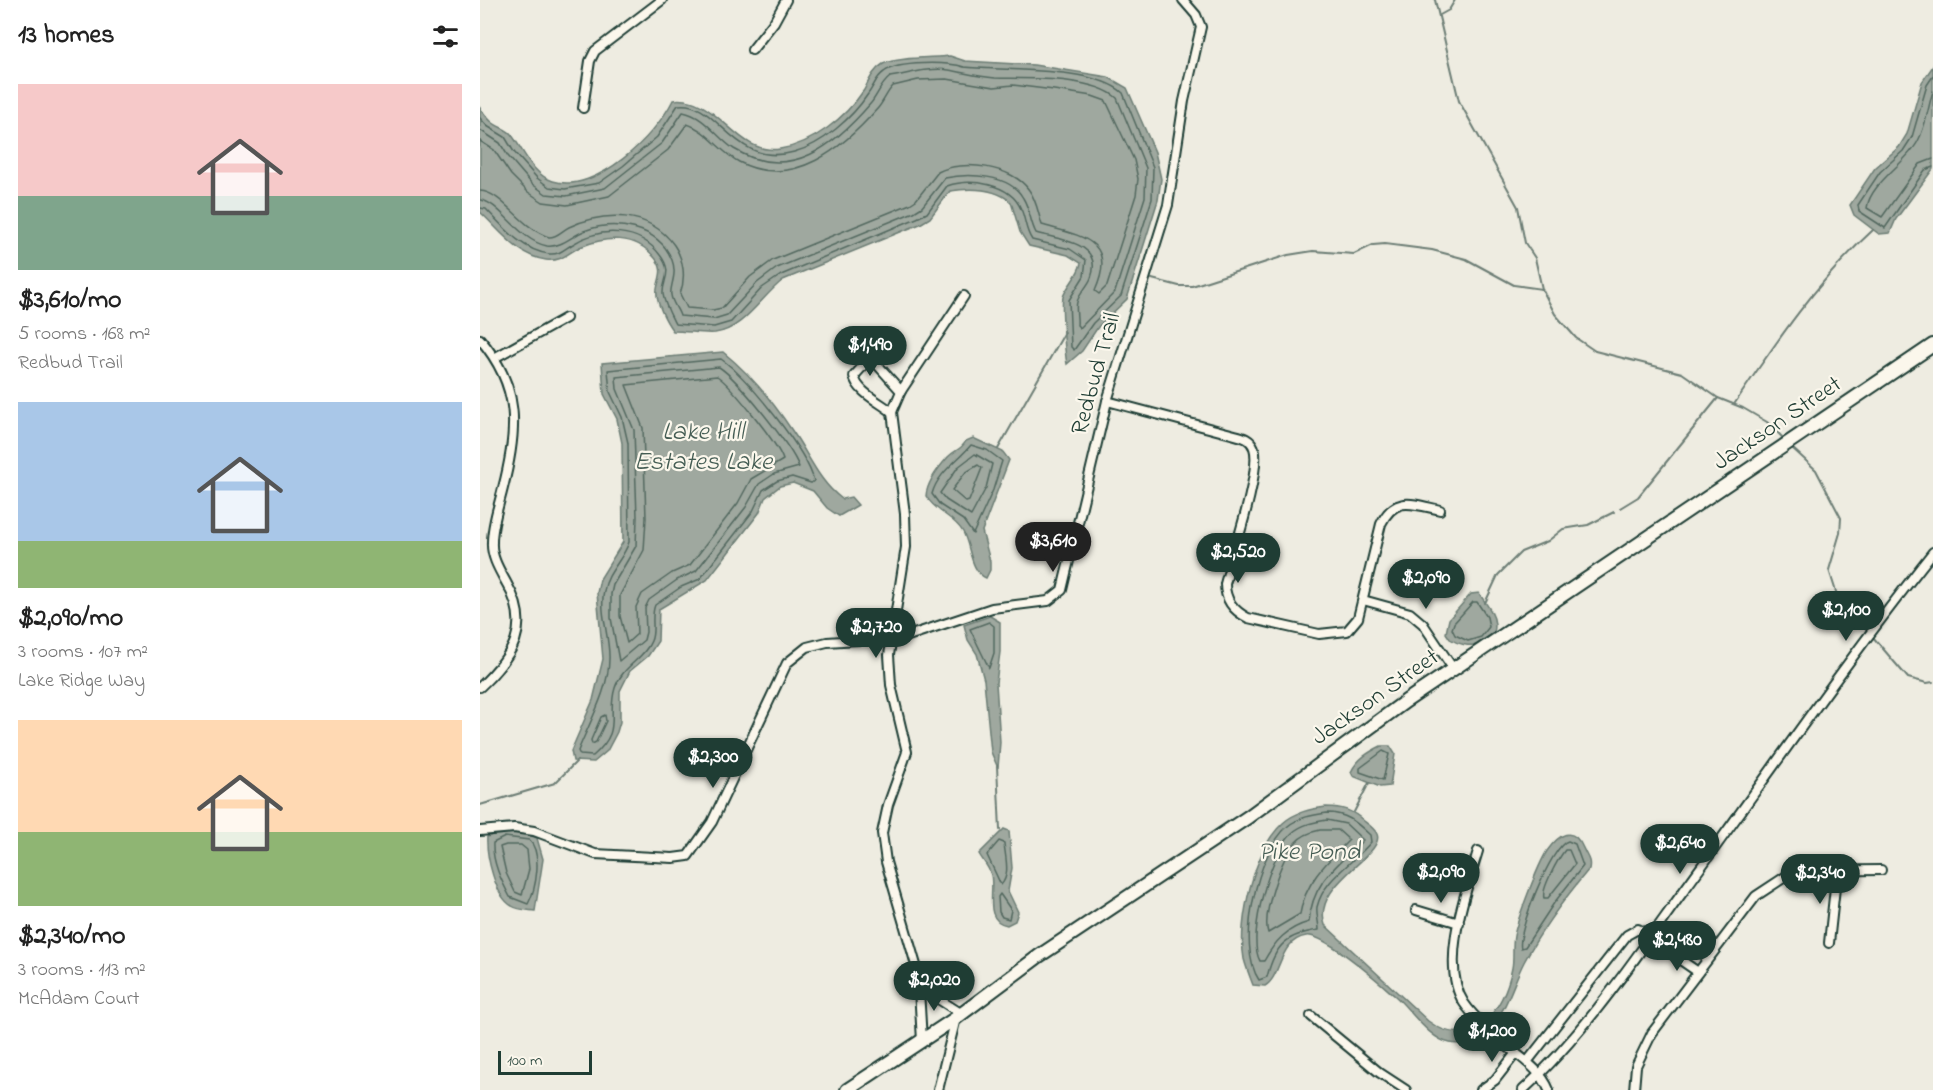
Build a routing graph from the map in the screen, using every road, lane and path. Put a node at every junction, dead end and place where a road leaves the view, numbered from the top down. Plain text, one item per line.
1 (662, 0) edge
2 (786, 0) edge
3 (1183, 0) edge
4 (752, 50) dead end
5 (583, 108) dead end
6 (964, 296) dead end
7 (566, 318) dead end
8 (480, 339) edge
9 (1933, 345) edge
10 (496, 357) junction
11 (902, 391) junction
12 (1107, 401) junction
13 (892, 412) junction
14 (1440, 510) dead end
15 (1933, 552) edge
16 (1363, 600) junction
17 (893, 639) junction
18 (1454, 670) junction
19 (480, 687) edge
20 (480, 831) edge
21 (1478, 851) dead end
22 (1837, 869) junction
23 (1881, 870) dead end
24 (1416, 910) dead end
25 (1459, 923) junction
26 (1652, 936) junction
27 (1829, 943) dead end
28 (1698, 972) junction
29 (921, 988) junction
30 (959, 1016) junction
31 (1311, 1016) dead end
32 (922, 1041) junction
33 (1516, 1053) junction
34 (1527, 1062) junction
35 (1541, 1074) junction
36 (1391, 1086) edge
37 (847, 1090) edge
38 (938, 1090) edge
39 (1406, 1090) edge
40 (1481, 1090) edge
41 (1523, 1090) edge
42 (1549, 1090) edge
43 (1634, 1090) edge

1 - 5 street
2 - 4 street
3 - 12 street, Redbud Trail
6 - 11 street
7 - 10 street
8 - 10 street
9 - 18 main road, Jackson Street
10 - 19 street
11 - 13 street
11 - 13 street
12 - 16 street
12 - 17 street, Redbud Trail
13 - 17 street
14 - 16 street
15 - 26 street
16 - 18 street
17 - 20 street, Redbud Trail
17 - 29 street
18 - 30 main road, Jackson Street
21 - 25 street
22 - 23 street
22 - 27 street
22 - 28 street
24 - 25 street
25 - 33 street
26 - 28 street
26 - 34 street
26 - 35 street
28 - 43 street
29 - 30 street
29 - 32 street
30 - 32 main road, Jackson Street
30 - 38 street
31 - 36 street
32 - 37 main road, Jackson Street
33 - 34 street
33 - 40 street
34 - 35 street
35 - 41 street
35 - 42 street
36 - 39 street

